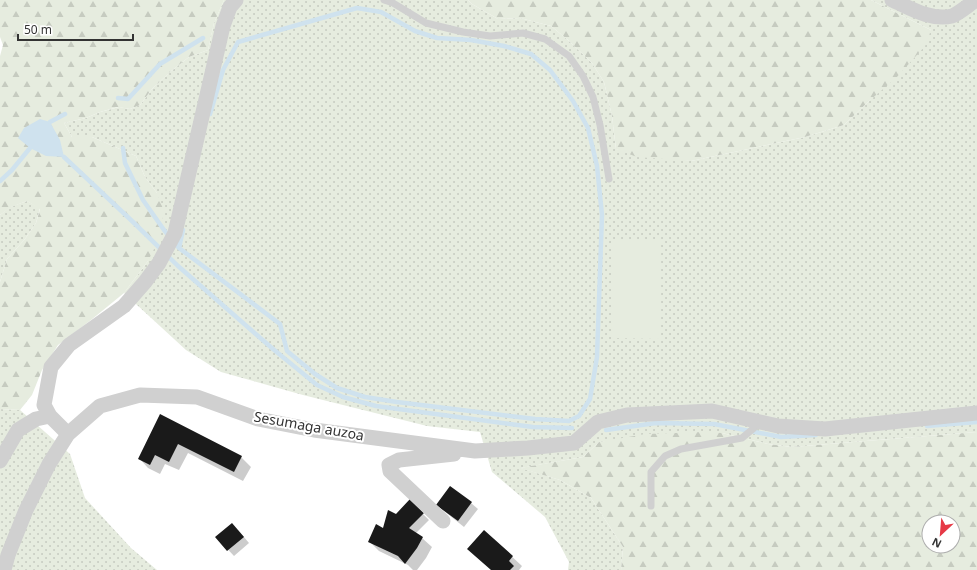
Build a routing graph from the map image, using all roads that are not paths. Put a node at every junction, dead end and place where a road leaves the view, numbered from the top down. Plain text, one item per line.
1 (236, 0) edge
2 (384, 0) edge
3 (892, 0) edge
4 (976, 0) edge
5 (609, 179) dead end
6 (977, 413) edge
7 (50, 416) junction
8 (756, 425) junction
9 (68, 434) junction
10 (475, 451) junction
11 (0, 461) edge
12 (651, 506) dead end
13 (443, 521) dead end
14 (4, 570) edge

1 - 7 street
2 - 5 lane
3 - 4 street
6 - 8 street
7 - 9 street
7 - 11 street
8 - 10 street, Sesumaga auzoa
8 - 12 lane
9 - 10 street, Sesumaga auzoa
9 - 14 street, Sesumaga auzoa
10 - 13 street, Sesumaga auzoa

